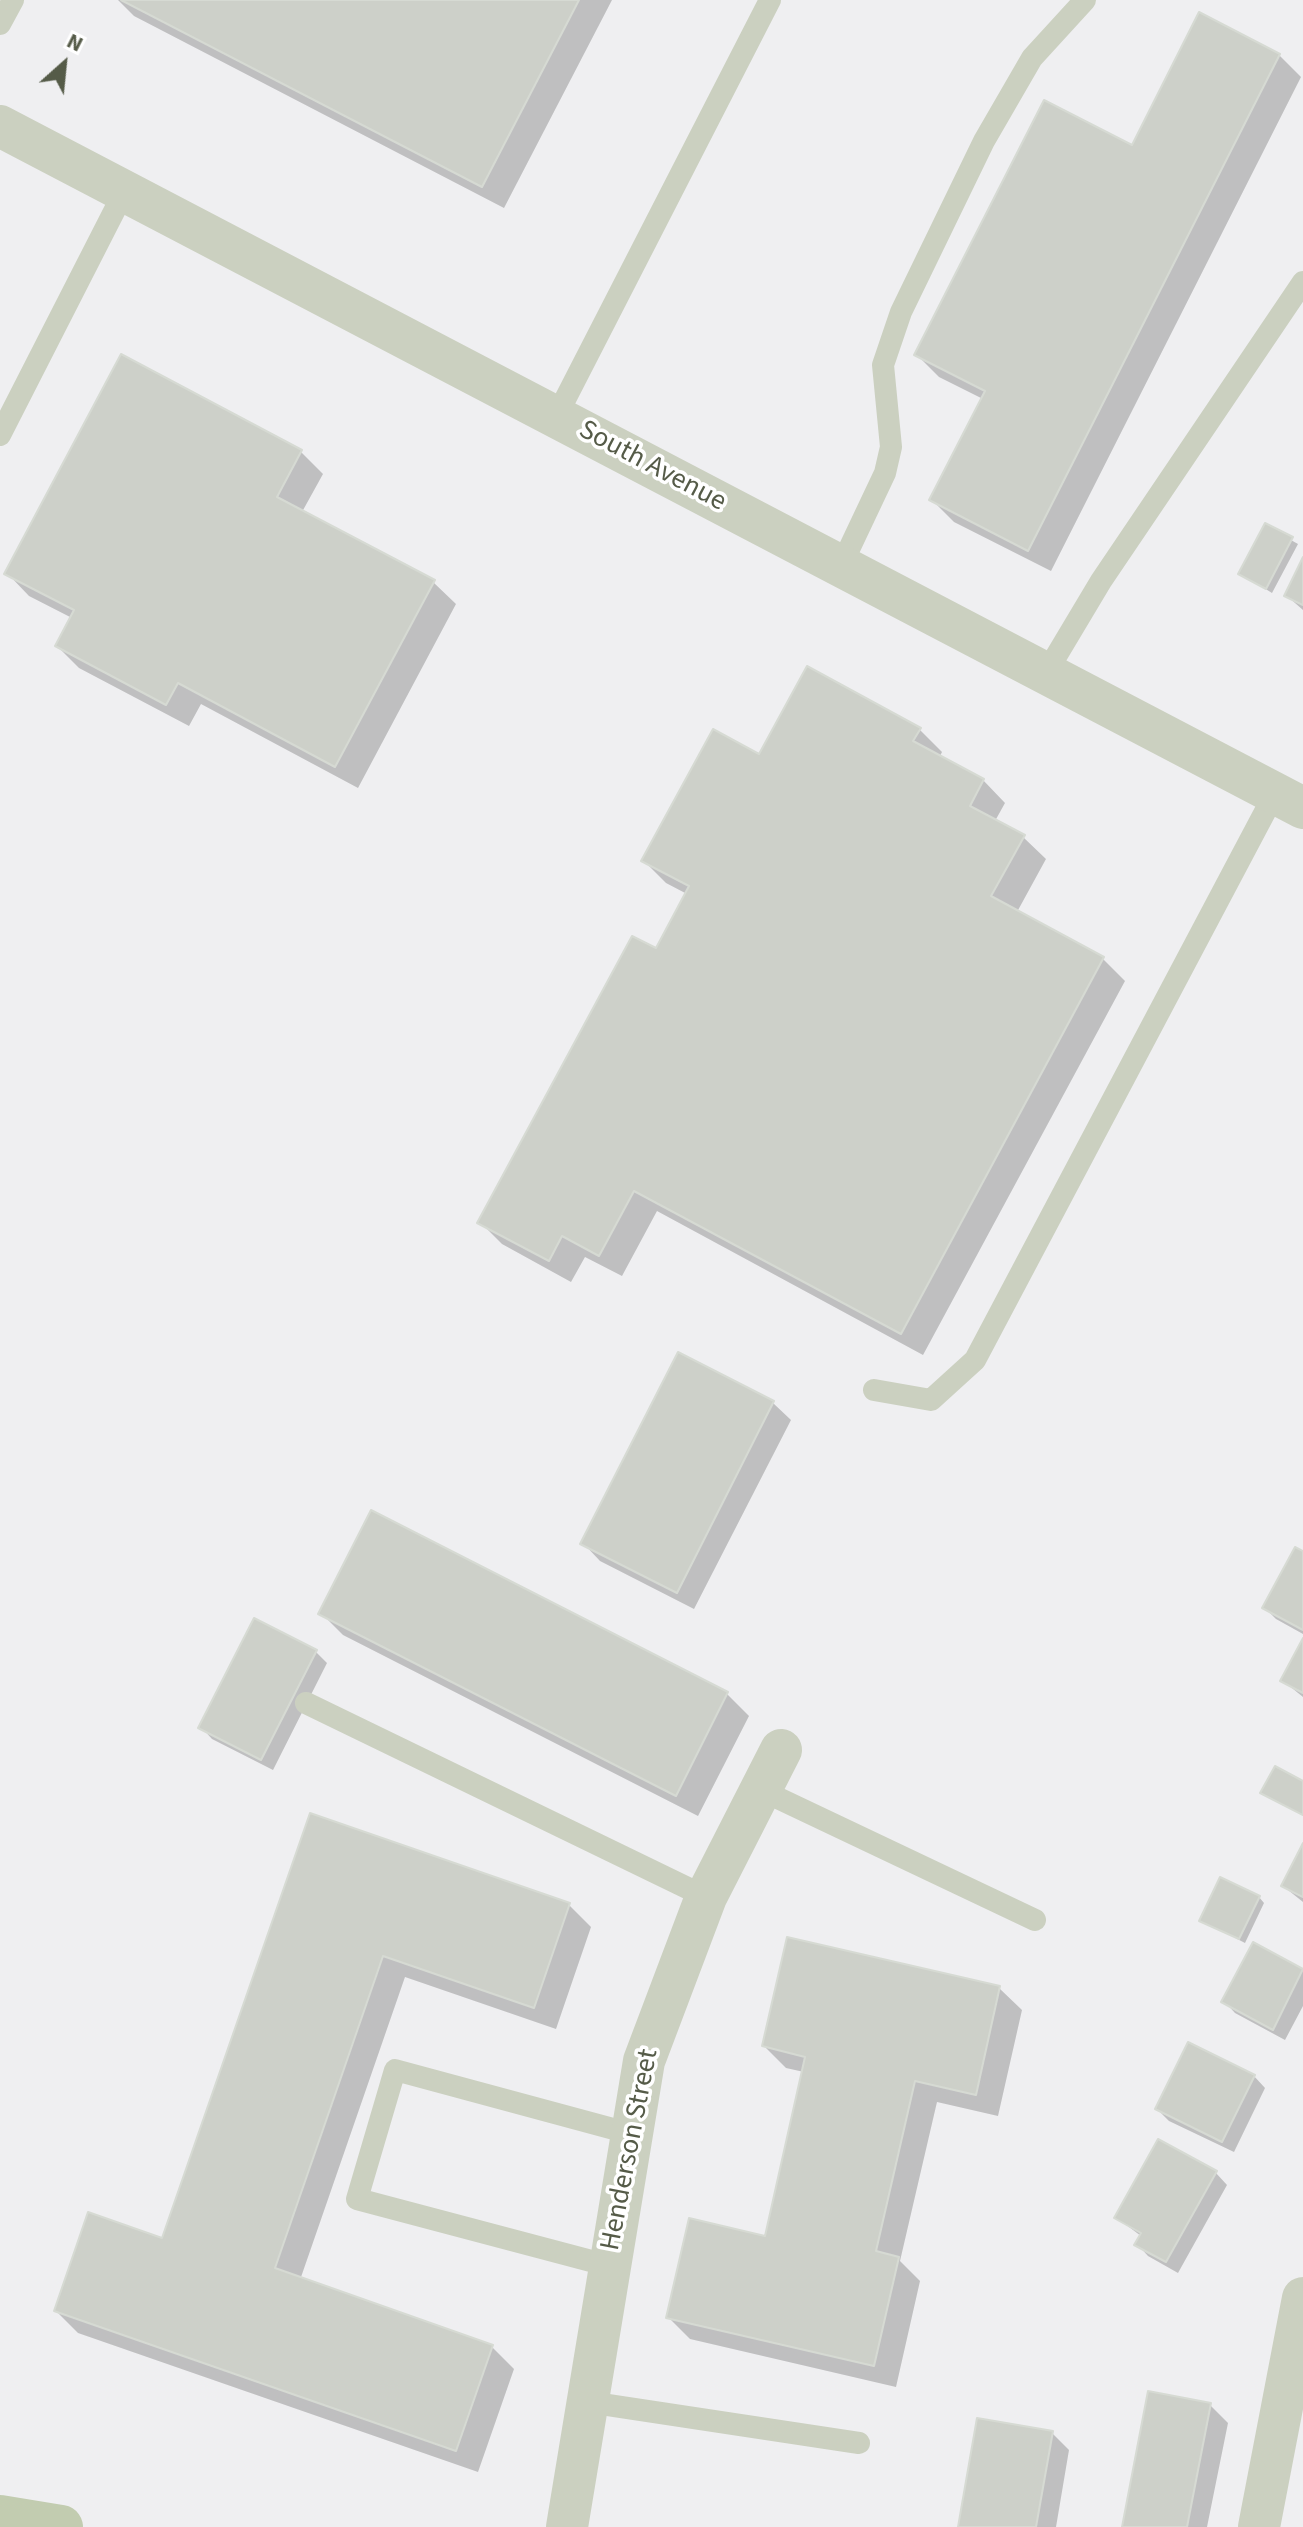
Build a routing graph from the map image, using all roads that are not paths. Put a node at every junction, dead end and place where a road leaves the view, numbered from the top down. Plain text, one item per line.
1 (13, 0) edge
2 (770, 0) edge
3 (1085, 0) edge
4 (0, 24) edge
5 (0, 126) edge
6 (124, 192) junction
7 (1303, 282) edge
8 (556, 417) junction
9 (0, 435) edge
10 (841, 566) junction
11 (1046, 673) junction
12 (1289, 800) edge
13 (874, 1390) dead end
14 (306, 1703) dead end
15 (781, 1750) dead end
16 (761, 1790) junction
17 (706, 1897) junction
18 (1035, 1920) dead end
19 (632, 2134) junction
20 (610, 2266) junction
21 (1303, 2298) edge
22 (588, 2402) junction
23 (859, 2443) dead end
24 (0, 2517) edge
25 (61, 2527) edge
26 (567, 2527) edge
27 (1259, 2527) edge

1 - 4 lane
2 - 8 lane
3 - 10 lane
5 - 6 street, South Avenue
6 - 8 street, South Avenue
6 - 9 lane
7 - 11 lane
8 - 10 street, South Avenue
10 - 11 street, South Avenue
11 - 12 street, South Avenue
12 - 13 lane
14 - 17 lane
15 - 16 street, Henderson Street
16 - 17 street, Henderson Street
16 - 18 lane
17 - 19 street, Henderson Street
19 - 20 street, Henderson Street
19 - 20 lane
20 - 22 street, Henderson Street
21 - 27 street
22 - 23 lane
22 - 26 street, Henderson Street
24 - 25 main road

